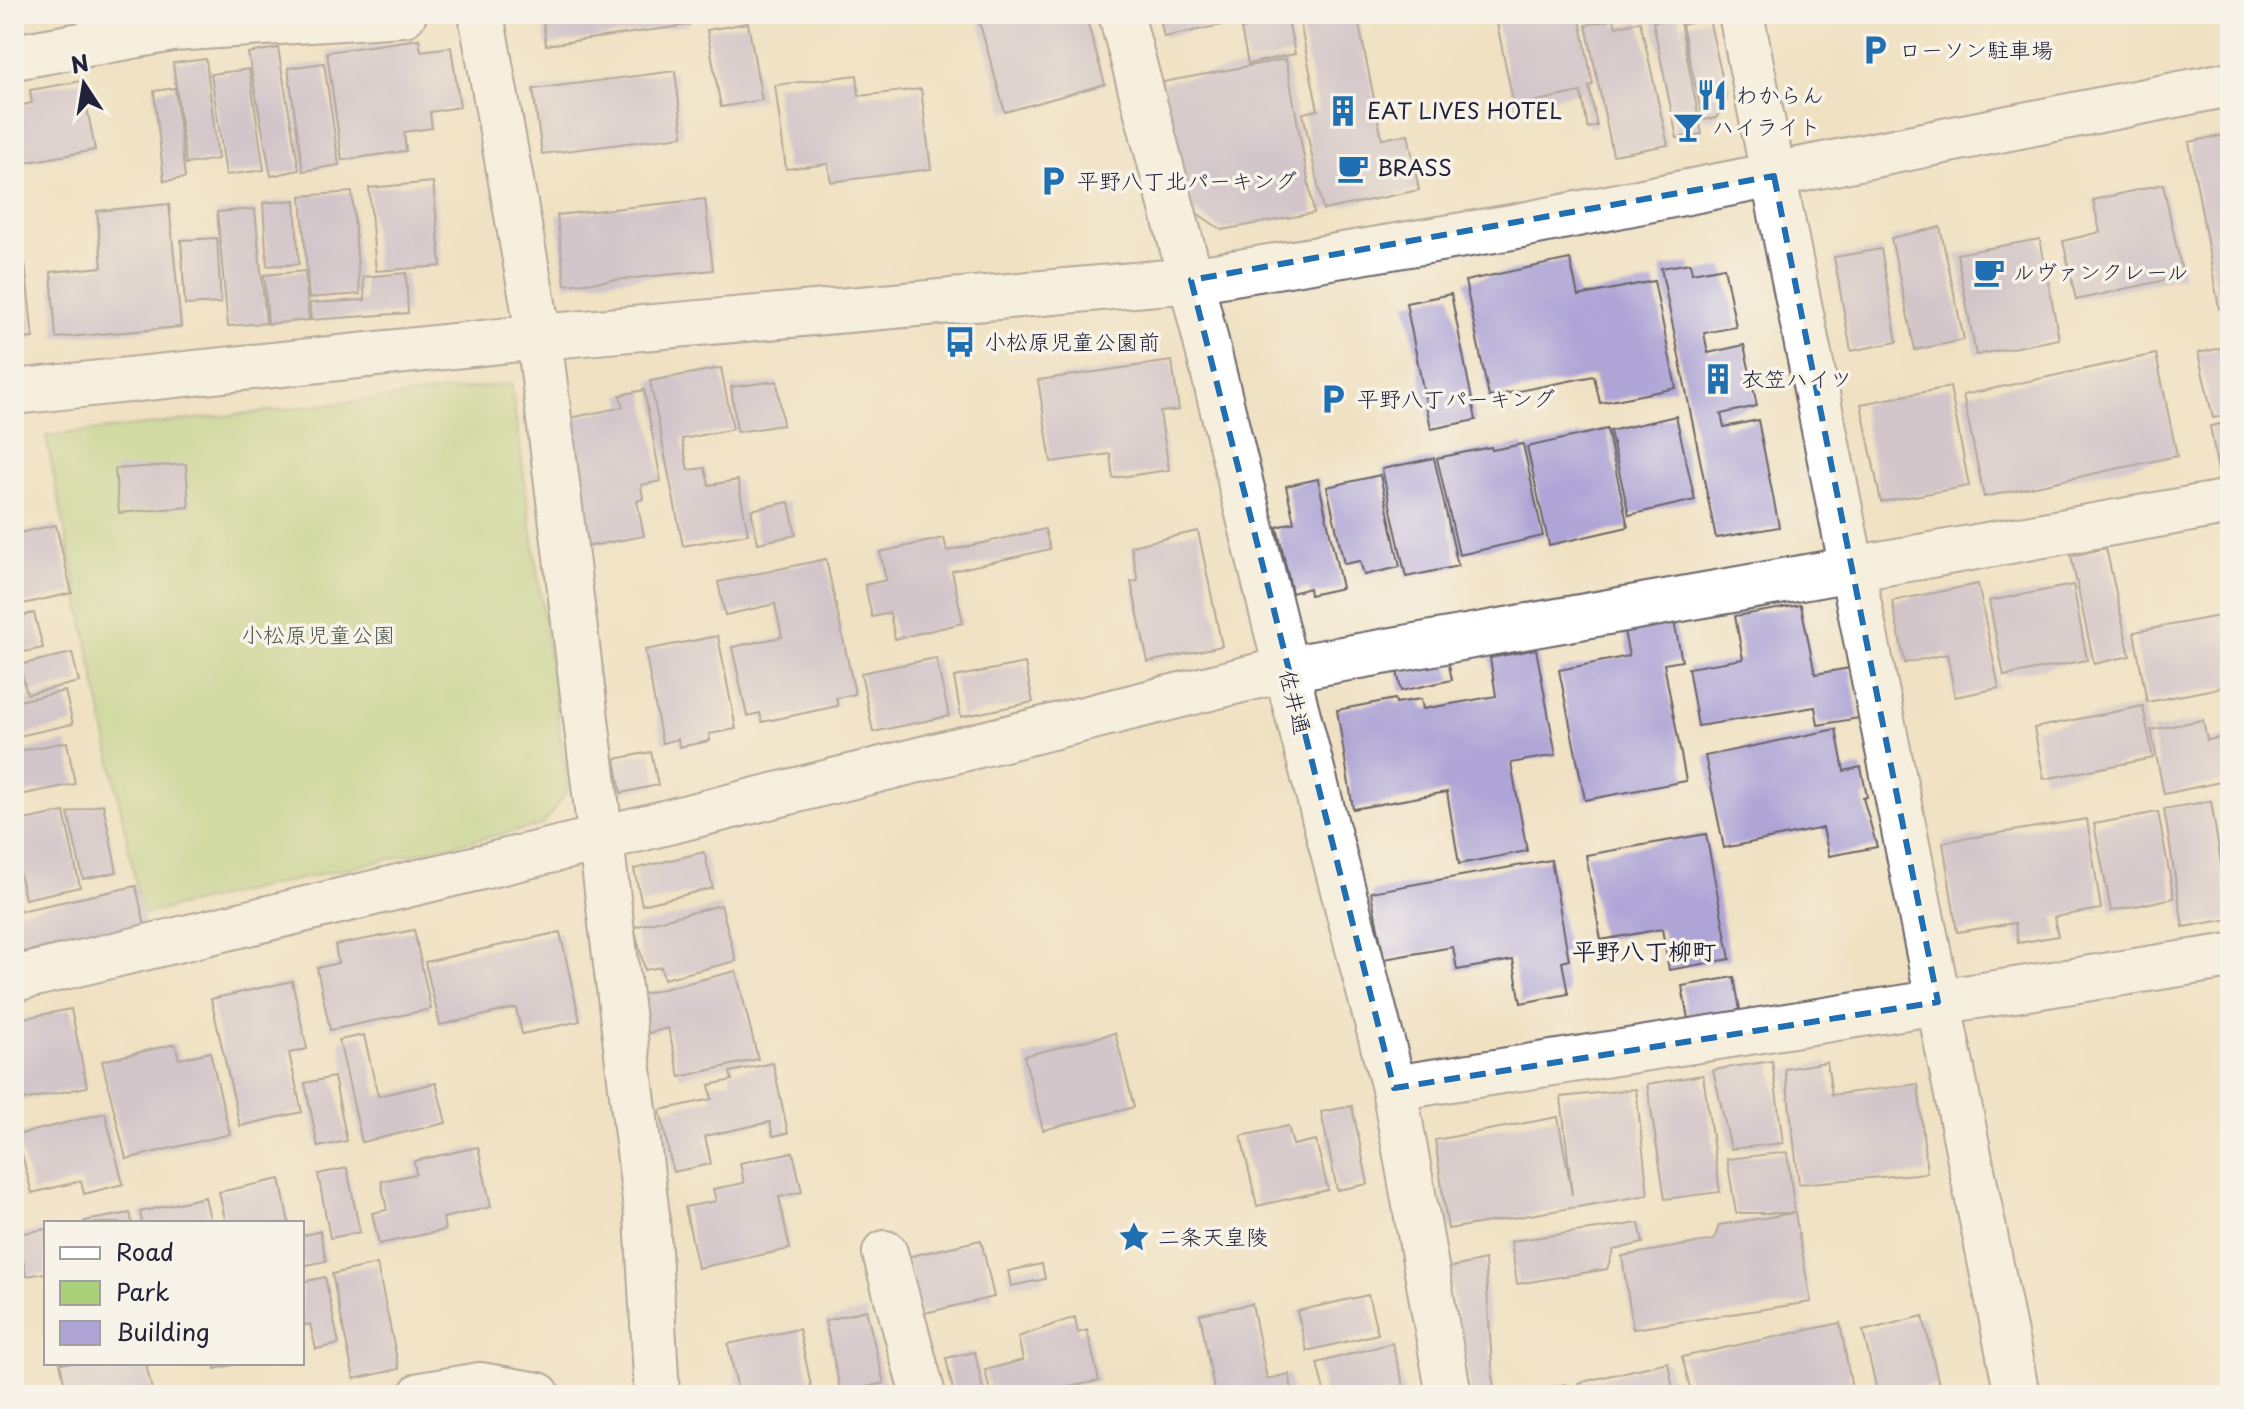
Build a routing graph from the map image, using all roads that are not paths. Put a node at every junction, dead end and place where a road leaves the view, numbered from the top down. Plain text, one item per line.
1 (404, 14) edge
2 (481, 14) edge
3 (1121, 14) edge
4 (1741, 14) edge
5 (189, 21) edge
6 (14, 57) edge
7 (2230, 84) edge
8 (1774, 176) junction
9 (1191, 280) junction
10 (539, 337) junction
11 (14, 392) edge
12 (2230, 502) edge
13 (1853, 570) junction
14 (1286, 669) junction
15 (599, 839) junction
16 (2230, 956) edge
17 (14, 979) edge
18 (1938, 1002) junction
19 (1394, 1088) junction
20 (885, 1253) dead end
21 (421, 1395) edge
22 (538, 1395) edge
23 (657, 1395) edge
24 (923, 1395) edge
25 (1449, 1395) edge
26 (2017, 1395) edge

1 - 5 street
2 - 10 street
3 - 9 street, 佐井通
4 - 8 street
5 - 6 street
7 - 8 street
8 - 9 street
8 - 13 street
9 - 10 street
9 - 14 street, 佐井通
10 - 11 street
10 - 15 street
12 - 13 street
13 - 14 street
13 - 18 street
14 - 15 street
14 - 19 street, 佐井通
15 - 17 street
15 - 23 street
16 - 18 street
18 - 19 street
18 - 26 street
19 - 25 street, 佐井通
20 - 24 street
21 - 22 street

